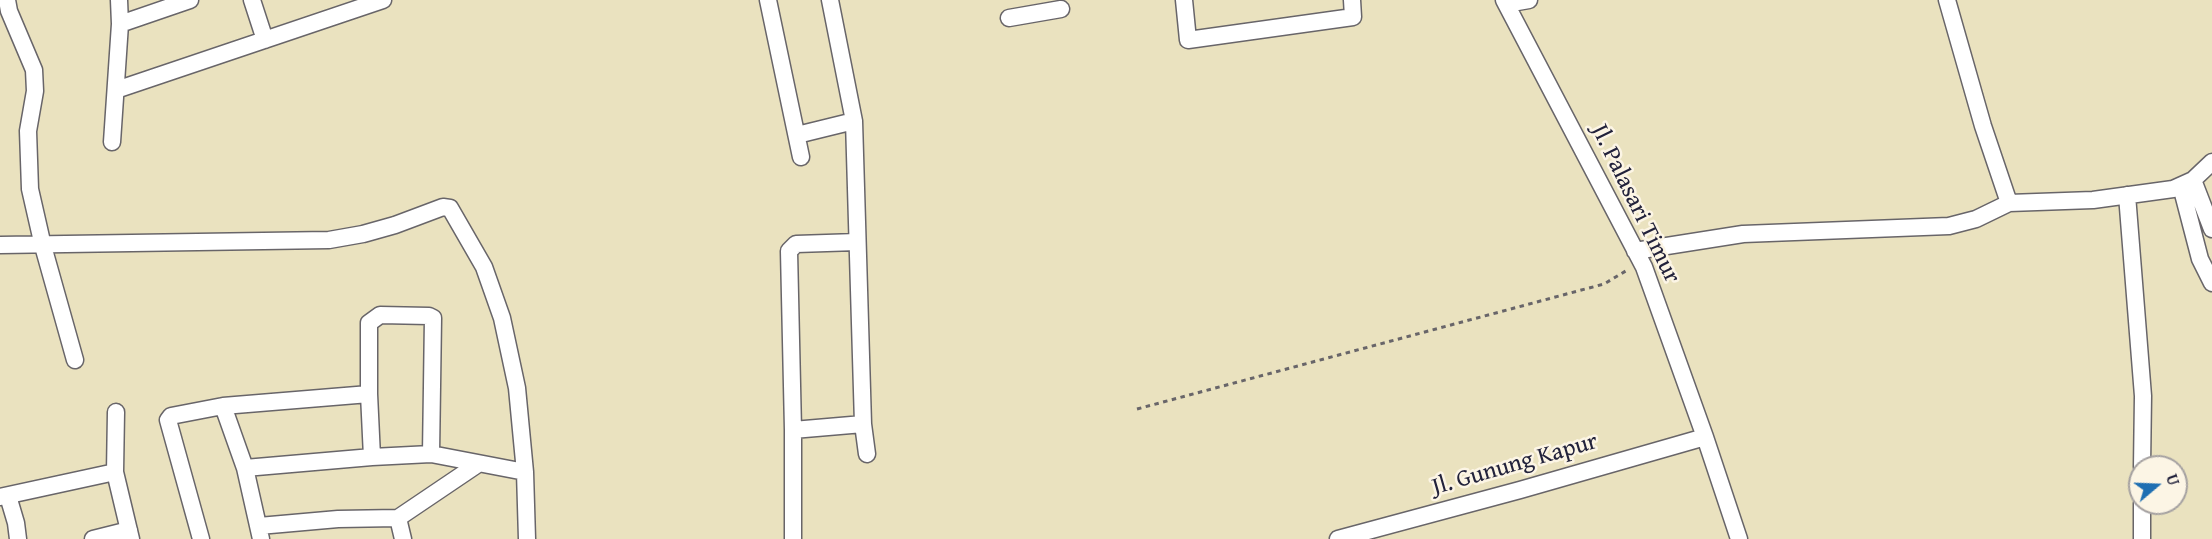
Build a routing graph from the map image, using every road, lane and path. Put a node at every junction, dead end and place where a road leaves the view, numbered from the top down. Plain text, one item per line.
1 (7, 0) edge
2 (118, 0) edge
3 (190, 0) edge
4 (252, 0) edge
5 (383, 0) edge
6 (768, 0) edge
7 (830, 0) edge
8 (1184, 0) edge
9 (1352, 0) edge
10 (1529, 0) edge
11 (1947, 0) edge
12 (1505, 2) edge
13 (1028, 7) edge
14 (1061, 9) dead end
15 (1009, 18) dead end
16 (120, 24) junction
17 (265, 40) junction
18 (116, 90) junction
19 (854, 121) junction
20 (797, 135) junction
21 (112, 142) dead end
22 (801, 157) dead end
23 (2212, 162) edge
24 (2187, 183) junction
25 (2127, 195) junction
26 (2009, 203) junction
27 (2212, 229) edge
28 (857, 242) junction
29 (0, 245) edge
30 (43, 246) junction
31 (1638, 256) junction
32 (2212, 283) edge
33 (75, 360) dead end
34 (369, 394) junction
35 (222, 406) junction
36 (1137, 409) dead end
37 (116, 412) dead end
38 (863, 424) junction
39 (793, 430) junction
40 (1706, 436) junction
41 (432, 454) junction
42 (867, 454) dead end
43 (2142, 455) edge
44 (372, 457) junction
45 (478, 464) junction
46 (245, 468) junction
47 (116, 472) junction
48 (525, 472) junction
49 (4, 496) edge
50 (2142, 515) edge
51 (399, 518) junction
52 (260, 532) edge
53 (130, 535) edge
54 (18, 539) edge
55 (93, 539) edge
56 (201, 539) edge
57 (403, 539) edge
58 (527, 539) edge
59 (793, 539) edge
60 (1338, 539) edge
61 (1739, 539) edge
62 (2142, 539) edge

1 - 30 street
2 - 16 street
3 - 16 street
4 - 17 street
5 - 17 street
6 - 20 street
7 - 19 street
8 - 9 street
10 - 12 street
11 - 26 street
12 - 31 street, Jl. Palasari Timur
13 - 14 street
13 - 15 street
16 - 18 street
17 - 18 street
18 - 21 street
19 - 20 street
19 - 28 street
20 - 22 street
23 - 24 street
24 - 25 street
24 - 27 street
24 - 32 street
25 - 26 street
25 - 43 street
26 - 31 street
28 - 38 street
28 - 39 street
29 - 30 street
30 - 33 street
30 - 48 street
31 - 36 path
31 - 40 street, Jl. Palasari Timur
34 - 35 street
34 - 41 street
34 - 44 street
35 - 46 street
35 - 56 street
37 - 47 street
38 - 39 street
38 - 42 street
39 - 59 street
40 - 60 street, Jl. Gunung Kapur
40 - 61 street, Jl. Palasari Timur
41 - 44 street
41 - 45 street
44 - 46 street
45 - 48 street
45 - 51 street
46 - 52 street
47 - 49 street
47 - 53 street
48 - 58 street
49 - 54 street
50 - 62 street
51 - 52 street
51 - 57 street
53 - 55 street

